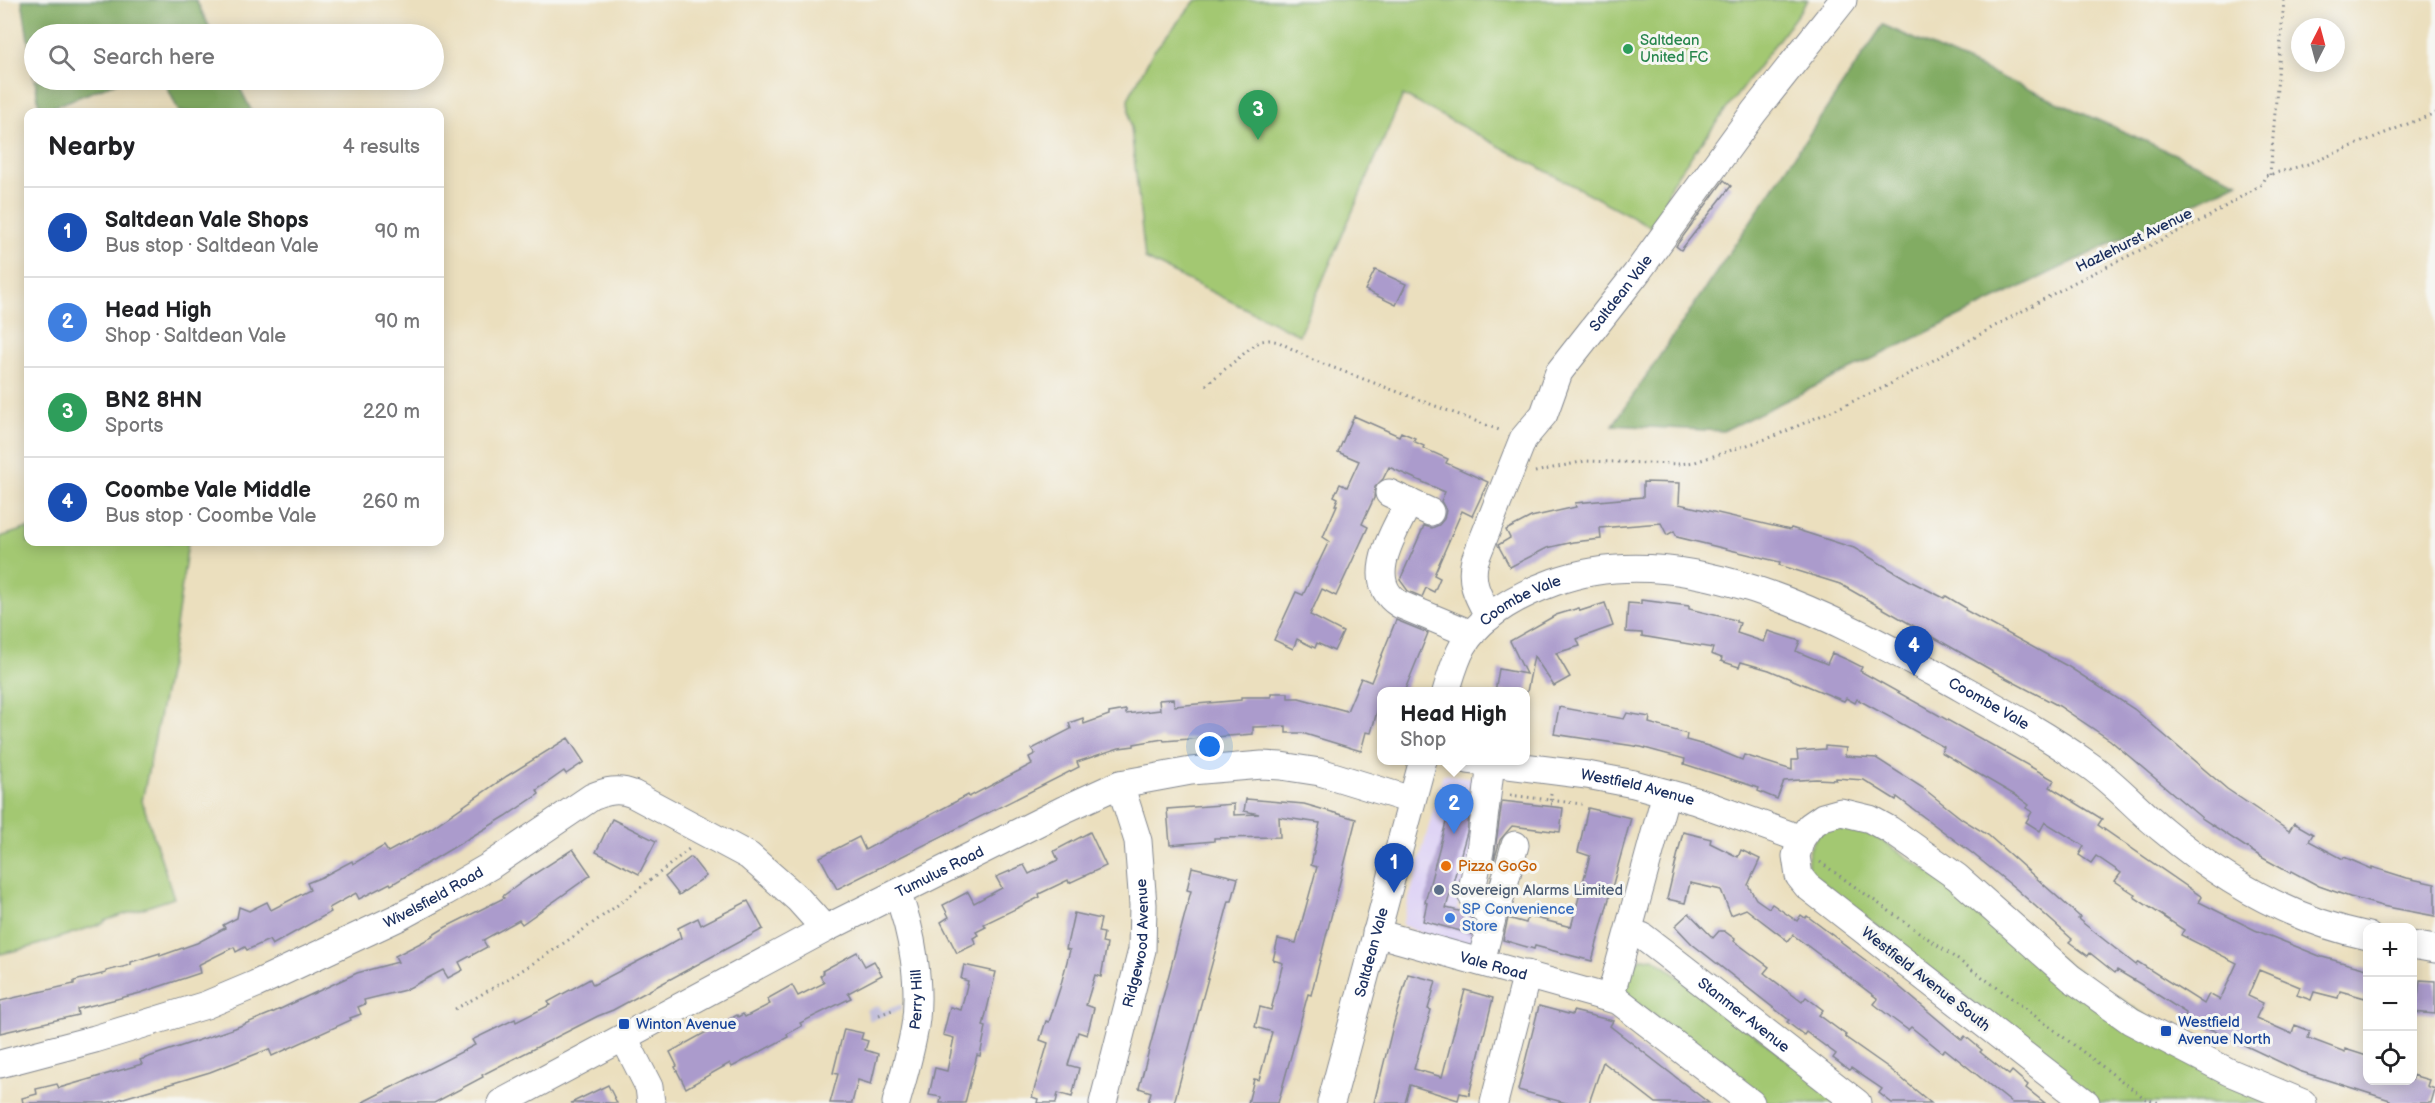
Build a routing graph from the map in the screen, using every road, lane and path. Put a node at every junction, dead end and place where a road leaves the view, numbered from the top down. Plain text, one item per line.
1 (1844, 0) edge
2 (2284, 0) edge
3 (2435, 113) edge
4 (2270, 175) junction
5 (1206, 385) dead end
6 (1523, 439) junction
7 (1508, 481) junction
8 (1410, 502) dead end
9 (1480, 626) junction
10 (1448, 687) edge
11 (1422, 765) edge
12 (1479, 765) edge
13 (1504, 765) edge
14 (1120, 784) junction
15 (1666, 793) junction
16 (1508, 795) dead end
17 (1412, 800) junction
18 (1582, 804) dead end
19 (708, 833) junction
20 (1515, 845) dead end
21 (1798, 847) junction
22 (897, 894) junction
23 (1491, 916) junction
24 (825, 929) junction
25 (1376, 933) junction
26 (1629, 934) junction
27 (2363, 935) edge
28 (2417, 946) edge
29 (2435, 949) edge
30 (1481, 962) junction
31 (1527, 974) junction
32 (1610, 998) junction
33 (455, 1009) dead end
34 (624, 1038) junction
35 (0, 1064) edge
36 (501, 1103) edge
37 (651, 1103) edge
38 (896, 1103) edge
39 (1103, 1103) edge
40 (1331, 1103) edge
41 (1494, 1103) edge
42 (1751, 1103) edge
43 (1857, 1103) edge
44 (2086, 1103) edge
45 (2161, 1103) edge
46 (2303, 1103) edge

1 - 6 street, Saltdean Vale
2 - 4 path
3 - 4 path, Hazlehurst Avenue
4 - 7 path, Hazlehurst Avenue
5 - 6 path
6 - 7 street, Saltdean Vale
7 - 9 street, Saltdean Vale
8 - 9 street
9 - 10 street, Coombe Vale
9 - 27 street, Coombe Vale
11 - 17 street
12 - 23 street
13 - 15 street, Westfield Avenue
14 - 17 street, Tumulus Road
14 - 22 street, Tumulus Road
14 - 39 street, Ridgewood Avenue
15 - 21 street, Westfield Avenue
15 - 26 street
16 - 18 path
17 - 25 street, Saltdean Vale
19 - 24 street, Wivelsfield Road
19 - 33 path
19 - 35 street, Wivelsfield Road
20 - 23 street
21 - 44 street, Westfield Avenue South
21 - 45 path
21 - 46 street
22 - 24 street, Tumulus Road
22 - 38 street, Perry Hill
23 - 30 street
24 - 34 street, Tumulus Road
25 - 30 street, Vale Road
25 - 40 street, Saltdean Vale
26 - 32 street
26 - 43 street, Stanmer Avenue
28 - 29 street
30 - 31 street, Vale Road
31 - 32 street, Vale Road
31 - 41 street
32 - 42 street
34 - 36 street, Tumulus Road
34 - 37 street

